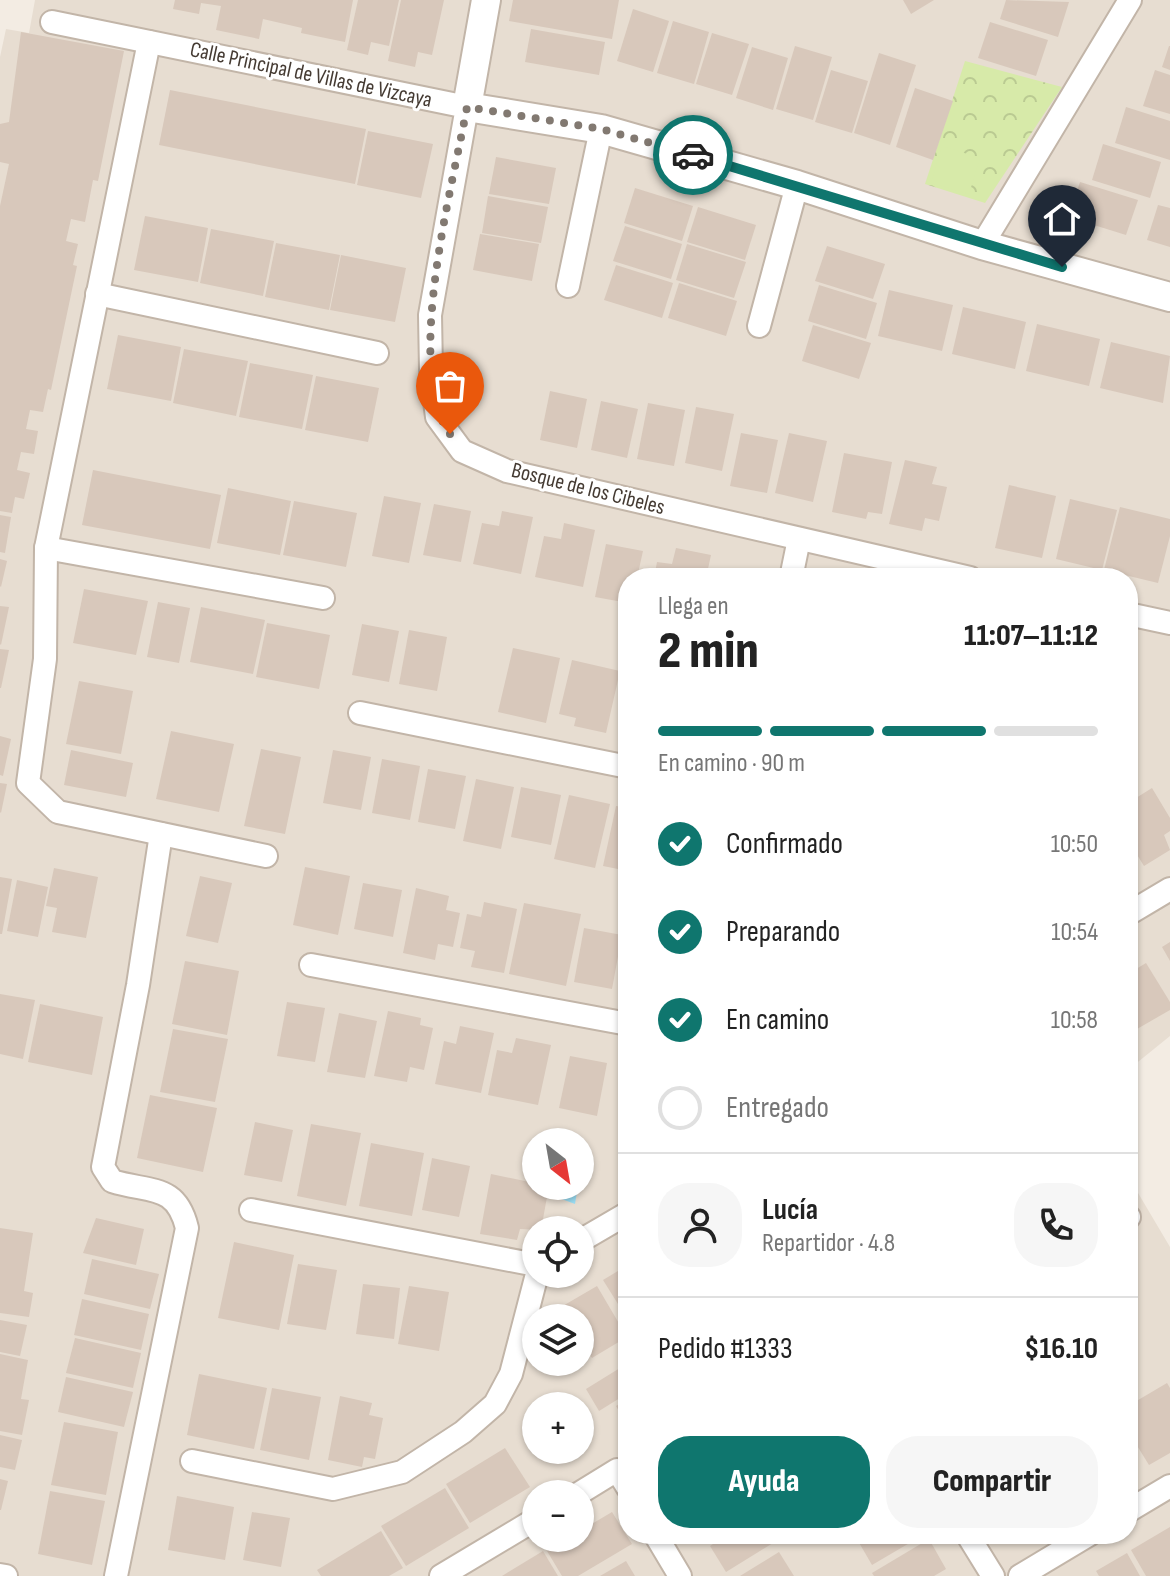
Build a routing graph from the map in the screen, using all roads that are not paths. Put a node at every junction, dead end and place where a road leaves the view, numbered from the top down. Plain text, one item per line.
1 (486, 0) edge
2 (1130, 0) edge
3 (52, 22) dead end
4 (149, 42) junction
5 (467, 107) junction
6 (601, 129) junction
7 (797, 185) junction
8 (982, 245) junction
9 (568, 286) dead end
10 (97, 294) junction
11 (1170, 297) edge
12 (759, 326) dead end
13 (377, 353) dead end
14 (799, 539) junction
15 (46, 548) junction
16 (793, 568) edge
17 (926, 568) edge
18 (323, 598) dead end
19 (1138, 616) edge
20 (1170, 623) edge
21 (360, 713) dead end
22 (618, 765) edge
23 (161, 834) junction
24 (266, 856) dead end
25 (1170, 889) edge
26 (1138, 908) edge
27 (311, 965) dead end
28 (618, 1022) edge
29 (251, 1210) dead end
30 (618, 1219) edge
31 (594, 1233) edge
32 (522, 1262) edge
33 (533, 1288) edge
34 (192, 1461) dead end
35 (618, 1472) edge
36 (594, 1484) edge
37 (1170, 1486) edge
38 (1138, 1505) edge
39 (522, 1527) edge
40 (661, 1544) edge
41 (973, 1544) edge
42 (1073, 1544) edge
43 (116, 1576) edge
44 (441, 1576) edge
45 (680, 1576) edge
46 (993, 1576) edge
47 (1020, 1576) edge

1 - 5 street
2 - 8 street
3 - 4 street, Calle Principal de Villas de Vizcaya
4 - 5 street, Calle Principal de Villas de Vizcaya
4 - 10 street
5 - 6 street, Calle Principal de Villas de Vizcaya
5 - 14 street, Bosque de los Cibeles
6 - 7 street, Calle Principal de Villas de Vizcaya
6 - 9 street
7 - 8 street, Calle Principal de Villas de Vizcaya
7 - 12 street
8 - 11 street, Calle Principal de Villas de Vizcaya
10 - 13 street
10 - 15 street
14 - 16 street
14 - 17 street, Bosque de los Cibeles
15 - 18 street
15 - 23 street
19 - 20 street
21 - 22 street
23 - 24 street
23 - 43 street
25 - 26 street
27 - 28 street
29 - 32 street
30 - 31 street
33 - 34 street
35 - 36 street
37 - 38 street
39 - 44 street
40 - 45 street
41 - 46 street
42 - 47 street

